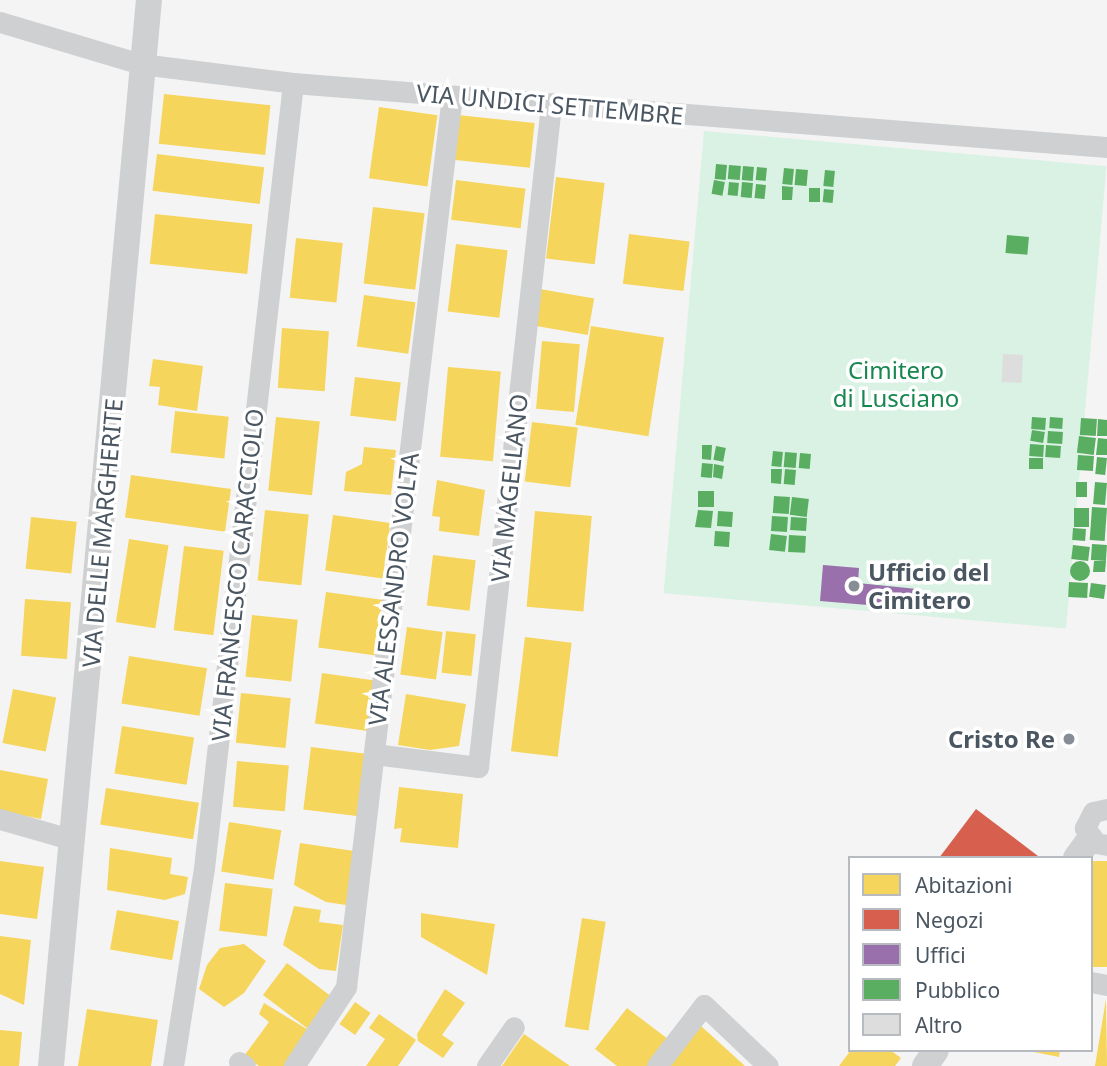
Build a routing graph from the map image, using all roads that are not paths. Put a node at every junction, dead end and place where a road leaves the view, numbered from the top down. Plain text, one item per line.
1 (149, 0) edge
2 (0, 22) edge
3 (141, 64) junction
4 (293, 83) junction
5 (452, 96) junction
6 (551, 105) junction
7 (1107, 147) edge
8 (373, 754) junction
9 (1104, 807) edge
10 (0, 819) edge
11 (73, 840) junction
12 (1091, 847) edge
13 (514, 1027) dead end
14 (51, 1066) edge
15 (173, 1066) edge
16 (294, 1066) edge
17 (487, 1066) edge
18 (657, 1066) edge
19 (768, 1066) edge

1 - 3 street, VIA DELLE MARGHERITE
2 - 3 street, VIA UNDICI SETTEMBRE
3 - 4 street, VIA UNDICI SETTEMBRE
3 - 11 street, VIA DELLE MARGHERITE
4 - 5 street, VIA UNDICI SETTEMBRE
4 - 15 street, VIA FRANCESCO CARACCIOLO
5 - 6 street, VIA UNDICI SETTEMBRE
5 - 8 street, VIA ALESSANDRO VOLTA
6 - 7 street, VIA UNDICI SETTEMBRE
6 - 8 street, VIA MAGELLANO
8 - 16 street, VIA ALESSANDRO VOLTA
9 - 12 street
10 - 11 street
11 - 14 street, VIA DELLE MARGHERITE
13 - 17 street
18 - 19 street

